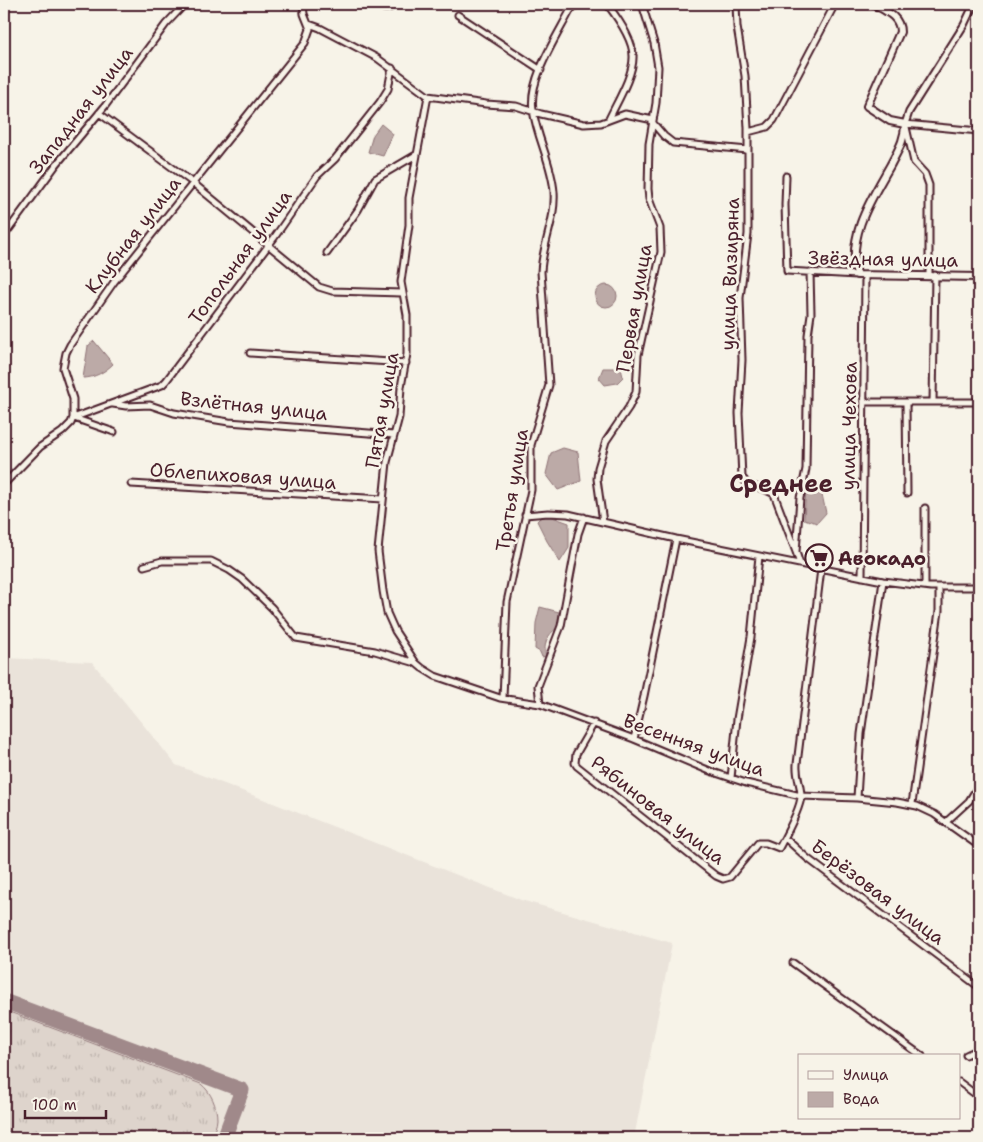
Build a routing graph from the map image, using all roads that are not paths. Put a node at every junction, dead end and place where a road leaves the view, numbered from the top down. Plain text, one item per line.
1 (185, 4) edge
2 (303, 4) edge
3 (374, 4) edge
4 (396, 4) edge
5 (576, 4) edge
6 (607, 4) edge
7 (642, 4) edge
8 (736, 4) edge
9 (835, 4) edge
10 (874, 4) edge
11 (974, 4) edge
12 (458, 16) dead end
13 (309, 24) junction
14 (392, 68) junction
15 (541, 70) junction
16 (428, 96) junction
17 (533, 112) junction
18 (99, 113) junction
19 (609, 119) junction
20 (653, 121) junction
21 (905, 124) junction
22 (979, 131) edge
23 (748, 132) junction
24 (748, 150) junction
25 (416, 155) junction
26 (786, 176) dead end
27 (193, 183) junction
28 (4, 236) edge
29 (269, 246) junction
30 (327, 253) dead end
31 (810, 272) junction
32 (857, 275) junction
33 (932, 275) junction
34 (865, 276) junction
35 (979, 276) edge
36 (402, 293) junction
37 (250, 354) dead end
38 (406, 363) junction
39 (864, 402) junction
40 (906, 402) junction
41 (933, 402) junction
42 (979, 402) edge
43 (112, 404) junction
44 (73, 418) junction
45 (114, 432) dead end
46 (394, 435) junction
47 (4, 484) edge
48 (131, 484) dead end
49 (907, 493) dead end
50 (383, 499) junction
51 (925, 508) dead end
52 (525, 515) junction
53 (584, 517) junction
54 (603, 522) junction
55 (676, 539) junction
56 (796, 552) junction
57 (759, 556) junction
58 (800, 564) junction
59 (144, 566) dead end
60 (821, 569) junction
61 (862, 577) junction
62 (883, 581) junction
63 (925, 586) junction
64 (939, 587) junction
65 (979, 587) edge
66 (416, 663) junction
67 (503, 698) junction
68 (540, 704) junction
69 (594, 723) junction
70 (634, 739) junction
71 (731, 778) junction
72 (979, 785) edge
73 (801, 796) junction
74 (857, 798) junction
75 (912, 804) junction
76 (946, 822) junction
77 (785, 838) junction
78 (979, 846) edge
79 (793, 963) dead end
80 (979, 987) edge
81 (979, 1049) edge
82 (919, 1054) edge
83 (966, 1055) dead end
84 (960, 1083) edge
85 (979, 1097) edge

1 - 18 street, Западная улица
2 - 13 street
3 - 4 street
5 - 15 street, Третья улица
6 - 19 street
7 - 20 street, Первая улица
8 - 23 street, улица Визиряна
9 - 23 street
10 - 21 street
11 - 21 street
12 - 15 street
13 - 14 street
13 - 27 street, Клубная улица
14 - 16 street
14 - 29 street, Топольная улица
15 - 17 street, Третья улица
16 - 17 street
16 - 25 street, Пятая улица
17 - 19 street
17 - 52 street, Третья улица
18 - 27 street
18 - 28 street, Западная улица
19 - 20 street
20 - 24 street
20 - 54 street, Первая улица
21 - 22 street
21 - 32 street
21 - 33 street
23 - 24 street, улица Визиряна
24 - 56 street, улица Визиряна
25 - 30 street
25 - 36 street, Пятая улица
26 - 31 street, Звёздная улица
27 - 29 street
27 - 44 street, Клубная улица
29 - 36 street
29 - 43 street, Топольная улица
31 - 32 street, Звёздная улица
31 - 56 street
32 - 34 street, Звёздная улица
33 - 34 street, Звёздная улица
33 - 35 street, Звёздная улица
33 - 41 street
34 - 39 street, улица Чехова
36 - 38 street, Пятая улица
37 - 38 street
38 - 46 street, Пятая улица
39 - 40 street
39 - 61 street, улица Чехова
40 - 41 street
40 - 49 street
41 - 42 street
43 - 44 street, Топольная улица
43 - 46 street, Взлётная улица
44 - 45 street
44 - 47 street
46 - 50 street, Пятая улица
48 - 50 street, Облепиховая улица
50 - 66 street, Пятая улица
51 - 63 street
52 - 53 street
52 - 67 street, Третья улица
53 - 54 street
53 - 68 street
54 - 55 street
55 - 57 street
55 - 70 street
56 - 58 street
57 - 58 street
57 - 71 street
58 - 60 street
59 - 66 street
60 - 61 street
60 - 73 street
61 - 62 street
62 - 63 street
62 - 74 street
63 - 64 street
64 - 65 street
64 - 75 street
66 - 67 street
67 - 68 street, Весенняя улица
68 - 69 street, Весенняя улица
69 - 70 street, Весенняя улица
69 - 77 street, Рябиновая улица
70 - 71 street, Весенняя улица
71 - 73 street, Весенняя улица
72 - 76 street
73 - 74 street, Весенняя улица
73 - 77 street
74 - 75 street, Весенняя улица
75 - 76 street, Весенняя улица
76 - 78 street, Весенняя улица
77 - 80 street, Берёзовая улица
79 - 82 street
81 - 83 street
84 - 85 street

